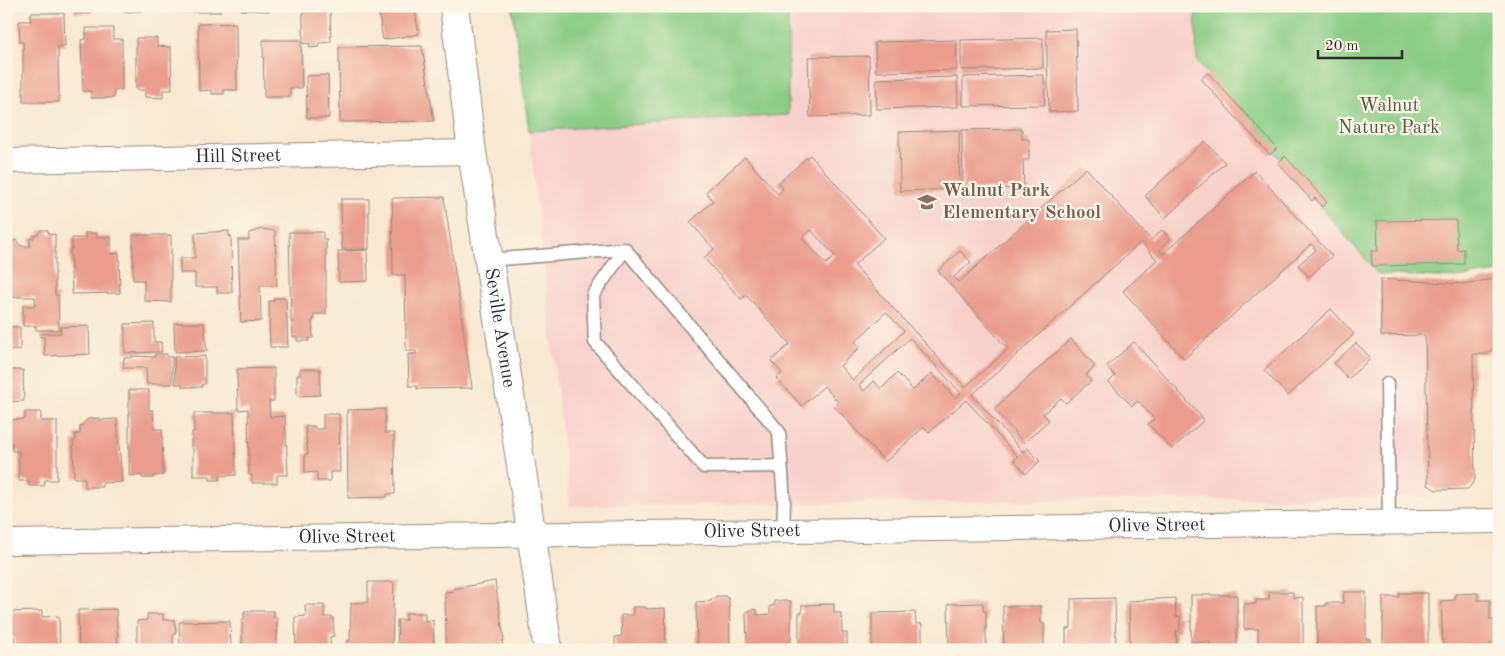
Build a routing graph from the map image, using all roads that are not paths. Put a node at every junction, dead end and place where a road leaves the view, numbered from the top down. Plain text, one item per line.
1 (454, 6) edge
2 (472, 152) junction
3 (6, 161) edge
4 (625, 249) junction
5 (489, 260) junction
6 (1387, 384) dead end
7 (781, 466) junction
8 (1499, 521) edge
9 (1389, 522) junction
10 (782, 531) junction
11 (532, 535) junction
12 (6, 542) edge
13 (548, 650) edge

1 - 2 street, Seville Avenue
2 - 3 street, Hill Street
2 - 5 street, Seville Avenue
4 - 5 lane
4 - 7 lane
4 - 7 lane
5 - 11 street, Seville Avenue
6 - 9 lane
7 - 10 lane
8 - 9 street, Olive Street
9 - 10 street, Olive Street
10 - 11 street, Olive Street
11 - 12 street, Olive Street
11 - 13 street, Seville Avenue

